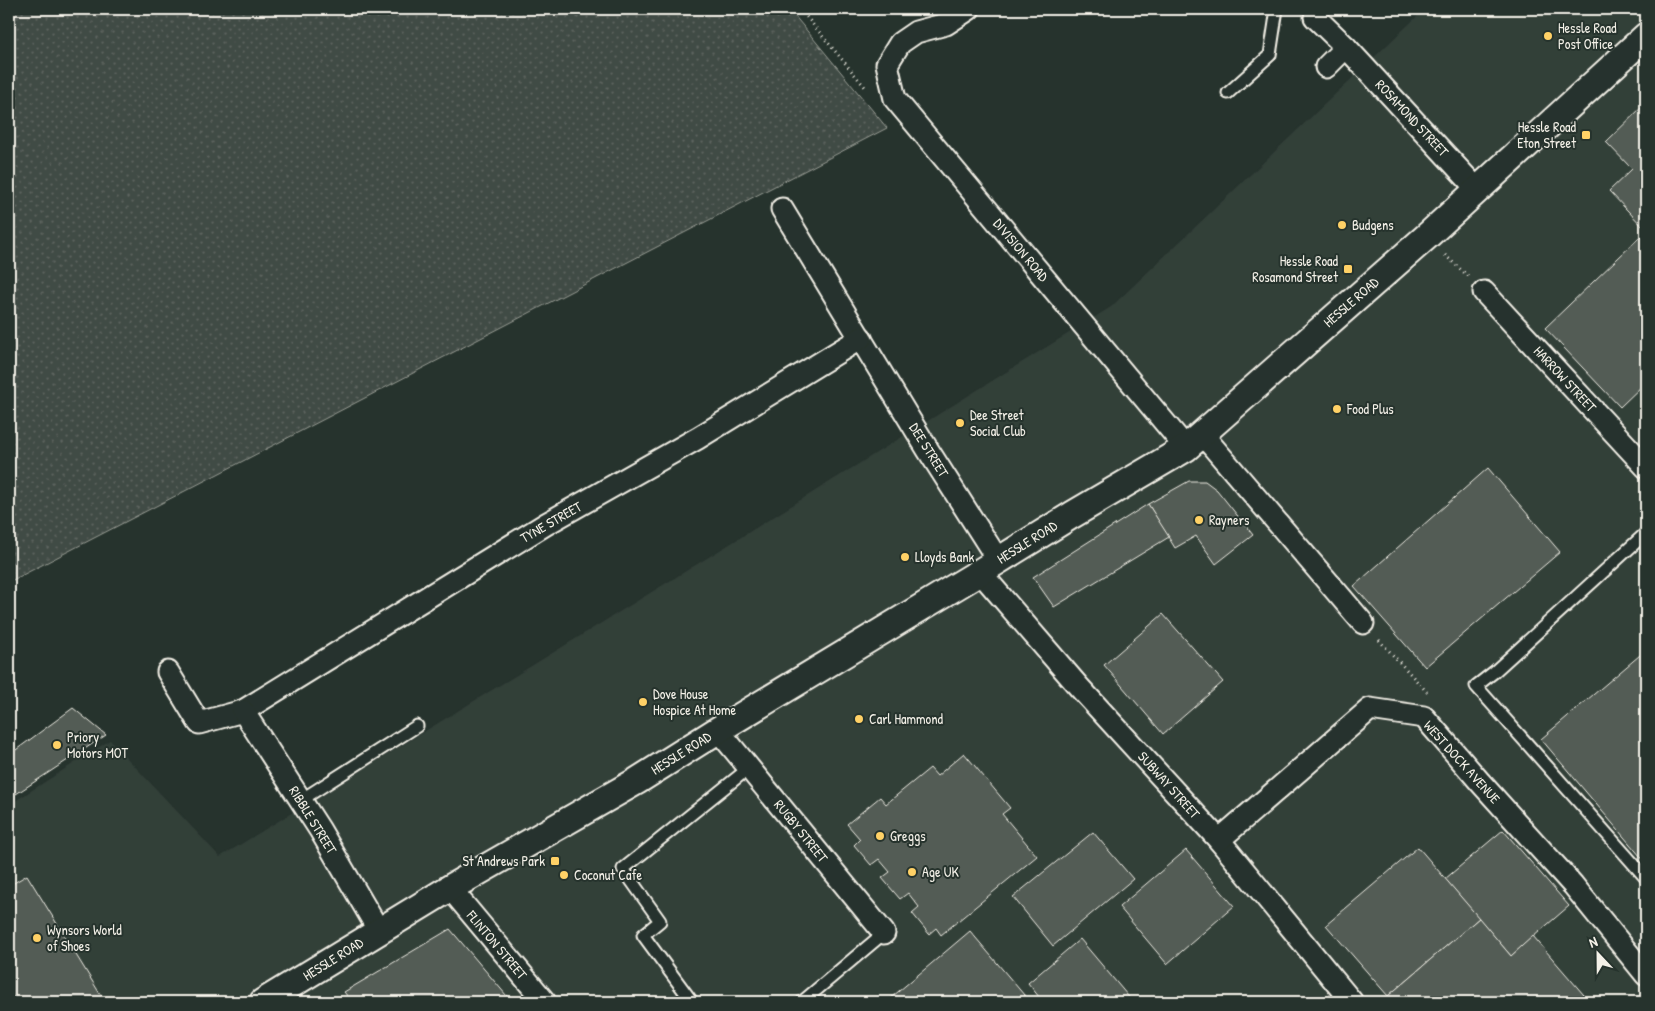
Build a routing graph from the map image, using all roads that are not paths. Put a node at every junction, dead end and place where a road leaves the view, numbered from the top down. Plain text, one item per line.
1 (969, 9) edge
2 (1277, 9) edge
3 (1314, 17) dead end
4 (1646, 36) edge
5 (1346, 48) junction
6 (1326, 67) dead end
7 (1228, 93) dead end
8 (1477, 190) junction
9 (782, 209) dead end
10 (1484, 292) road end
11 (861, 338) junction
12 (1194, 441) junction
13 (1646, 467) edge
14 (1646, 533) edge
15 (989, 566) junction
16 (1363, 623) road end
17 (168, 672) dead end
18 (243, 711) junction
19 (418, 726) dead end
20 (718, 730) junction
21 (749, 768) junction
22 (301, 800) junction
23 (1219, 840) junction
24 (1646, 878) edge
25 (450, 888) junction
26 (379, 931) junction
27 (884, 933) joint
28 (1646, 975) edge
29 (263, 1002) edge
30 (545, 1002) edge
31 (686, 1002) edge
32 (802, 1002) edge
33 (1352, 1002) edge

1 - 12 street, DIVISION ROAD
2 - 7 lane
3 - 5 street, ROSAMOND STREET
4 - 8 street, HESSLE ROAD
5 - 6 street
5 - 8 street, ROSAMOND STREET
8 - 12 street, HESSLE ROAD
9 - 11 street, DEE STREET
10 - 13 street, HARROW STREET
11 - 15 street, DEE STREET
11 - 18 street, TYNE STREET
12 - 15 street, HESSLE ROAD
12 - 16 street
14 - 24 lane
15 - 20 street, HESSLE ROAD
15 - 23 street, SUBWAY STREET
17 - 18 street, TYNE STREET
18 - 22 street, RIBBLE STREET
19 - 22 lane
20 - 21 street, RUGBY STREET
20 - 25 street, HESSLE ROAD
21 - 27 street, RUGBY STREET
21 - 31 lane
22 - 26 street, RIBBLE STREET
23 - 28 street, WEST DOCK AVENUE
23 - 33 street, SUBWAY STREET
25 - 26 street, HESSLE ROAD
25 - 30 street, FLINTON STREET
26 - 29 street, HESSLE ROAD
27 - 32 lane

